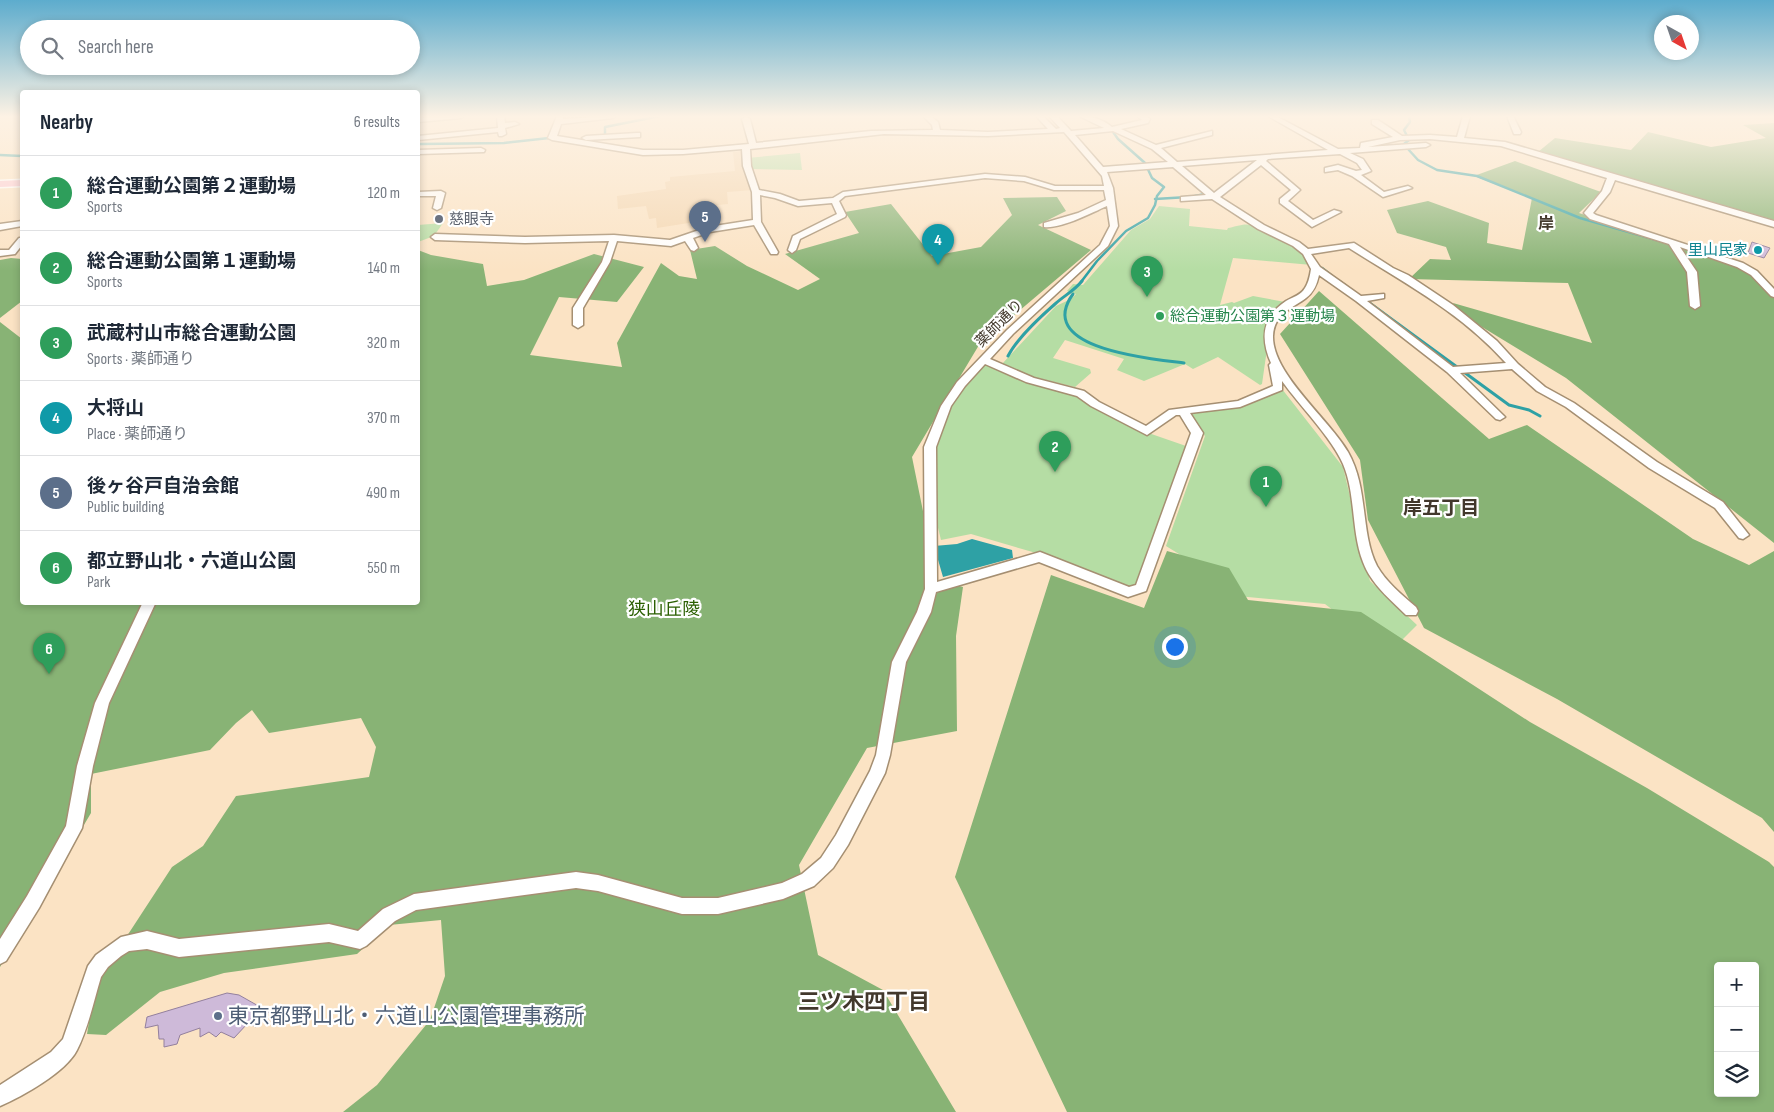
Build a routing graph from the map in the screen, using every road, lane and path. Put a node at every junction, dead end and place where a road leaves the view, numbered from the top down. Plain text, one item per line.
1 (748, 168) edge
2 (1133, 168) edge
3 (1178, 168) edge
4 (1252, 168) edge
5 (1272, 168) edge
6 (1338, 168) edge
7 (1344, 168) edge
8 (1365, 168) edge
9 (1584, 168) edge
10 (1101, 170) joint
11 (1328, 170) dead end
12 (1355, 174) junction
13 (1612, 176) junction
14 (20, 183) edge
15 (0, 184) edge
16 (1054, 188) junction
17 (1109, 188) junction
18 (1408, 188) dead end
19 (756, 192) junction
20 (1044, 192) dead end
21 (420, 194) edge
22 (1216, 196) junction
23 (1184, 199) dead end
24 (835, 200) junction
25 (1111, 201) junction
26 (437, 208) dead end
27 (1337, 212) dead end
28 (757, 222) junction
29 (20, 224) edge
30 (1774, 224) edge
31 (1047, 225) dead end
32 (0, 227) edge
33 (687, 236) junction
34 (435, 237) dead end
35 (614, 238) junction
36 (20, 242) edge
37 (1672, 242) junction
38 (694, 248) dead end
39 (792, 250) dead end
40 (774, 252) dead end
41 (1306, 252) junction
42 (0, 253) edge
43 (1316, 269) junction
44 (1774, 294) edge
45 (1381, 296) dead end
46 (1362, 298) junction
47 (1695, 306) dead end
48 (578, 326) dead end
49 (1272, 353) junction
50 (984, 360) junction
51 (1514, 366) junction
52 (1451, 370) junction
53 (1182, 410) junction
54 (1500, 417) dead end
55 (1743, 535) dead end
56 (930, 589) junction
57 (149, 605) edge
58 (1411, 611) dead end
59 (0, 955) edge
60 (0, 1096) edge

1 - 19 street
2 - 10 street
3 - 22 street
4 - 22 street
5 - 27 street
6 - 11 street
7 - 12 street
8 - 12 street
9 - 13 street
10 - 17 street, 薬師通り
12 - 18 street
13 - 30 street
13 - 37 street
14 - 15 main road
16 - 17 street
16 - 20 street
16 - 24 street
17 - 25 street, 薬師通り
19 - 24 street
19 - 28 street
21 - 26 street
22 - 23 street
22 - 41 street
24 - 39 street
25 - 31 street
25 - 50 street, 薬師通り
28 - 33 street
28 - 40 street
29 - 32 street
33 - 35 street
33 - 38 street
34 - 35 street
35 - 48 street
36 - 42 street
37 - 44 street
37 - 47 street
41 - 43 street
41 - 51 street
43 - 46 street
43 - 49 street
45 - 46 street
46 - 52 street
49 - 53 street
49 - 58 street
50 - 53 street
50 - 56 street, 薬師通り
51 - 52 street
51 - 55 street
52 - 54 street
53 - 56 street
56 - 60 street, 薬師通り
57 - 59 street

